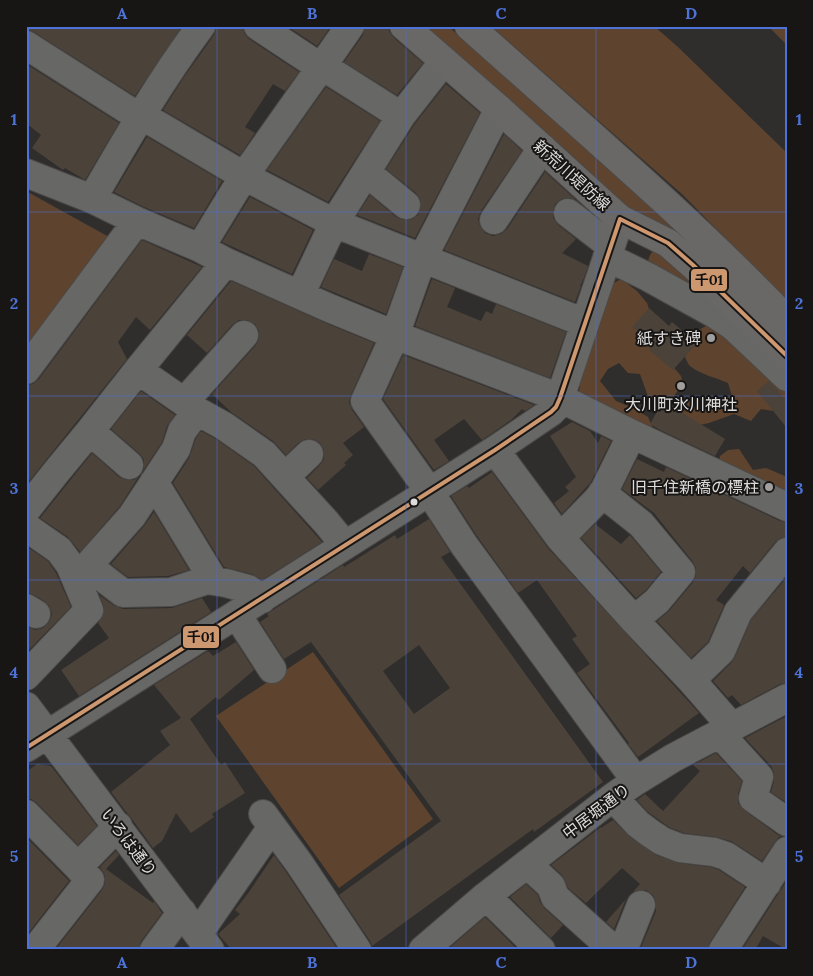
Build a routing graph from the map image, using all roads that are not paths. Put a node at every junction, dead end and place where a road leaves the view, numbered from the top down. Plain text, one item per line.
1 (39, 26) edge
2 (201, 26) edge
3 (258, 26) edge
4 (350, 26) edge
5 (404, 26) edge
6 (469, 26) edge
7 (26, 45) edge
8 (444, 61) junction
9 (321, 66) junction
10 (499, 109) junction
11 (401, 116) junction
12 (140, 117) junction
13 (542, 148) junction
14 (366, 172) junction
15 (26, 173) edge
16 (244, 176) junction
17 (92, 199) junction
18 (406, 205) dead end
19 (568, 213) dead end
20 (620, 219) junction
21 (494, 220) dead end
22 (137, 222) junction
23 (334, 223) junction
24 (668, 243) junction
25 (200, 248) junction
26 (609, 251) junction
27 (422, 258) junction
28 (226, 262) junction
29 (648, 277) junction
30 (300, 295) junction
31 (787, 320) edge
32 (585, 323) junction
33 (244, 335) dead end
34 (395, 336) junction
35 (787, 356) edge
36 (26, 370) edge
37 (138, 370) junction
38 (787, 377) edge
39 (560, 398) junction
40 (190, 406) junction
41 (90, 431) junction
42 (632, 434) junction
43 (495, 450) junction
44 (309, 454) dead end
45 (129, 465) dead end
46 (285, 477) junction
47 (154, 482) junction
48 (429, 491) junction
49 (602, 493) junction
50 (787, 507) edge
51 (26, 510) edge
52 (26, 527) edge
53 (560, 538) junction
54 (344, 544) junction
55 (787, 552) edge
56 (82, 573) junction
57 (214, 581) junction
58 (262, 599) junction
59 (237, 615) junction
60 (634, 620) junction
61 (272, 669) dead end
62 (26, 676) edge
63 (691, 680) junction
64 (787, 698) edge
65 (26, 706) edge
66 (725, 730) junction
67 (37, 741) edge
68 (636, 781) junction
69 (613, 798) junction
70 (26, 814) edge
71 (787, 822) edge
72 (118, 826) junction
73 (786, 853) edge
74 (527, 864) junction
75 (78, 867) junction
76 (767, 883) junction
77 (486, 896) junction
78 (641, 905) dead end
79 (182, 912) junction
80 (204, 942) edge
81 (535, 948) edge
82 (35, 950) edge
83 (154, 950) edge
84 (357, 950) edge
85 (424, 950) edge
86 (614, 950) edge
87 (623, 950) edge
88 (723, 950) edge

1 - 7 street
2 - 12 street
3 - 9 street
4 - 9 street
5 - 8 main road, 新荒川堤防線
6 - 31 main road
7 - 12 street
8 - 10 main road, 新荒川堤防線
8 - 11 street
9 - 11 street
9 - 16 street
10 - 13 main road, 新荒川堤防線
10 - 27 street
11 - 14 street
12 - 16 street
12 - 17 street
13 - 20 main road, 新荒川堤防線
13 - 21 street
14 - 18 street
14 - 23 street
15 - 17 street
16 - 23 street
16 - 25 street
17 - 22 street
19 - 26 street
20 - 24 main road, 新荒川堤防線
20 - 26 street
22 - 25 street
22 - 36 street
23 - 27 street
23 - 30 street
24 - 29 street
24 - 35 main road, 新荒川堤防線
25 - 28 street
26 - 29 street
26 - 32 street
27 - 32 street
27 - 34 street
28 - 30 street
28 - 37 street
29 - 38 street
30 - 34 street
32 - 39 street
33 - 40 street
34 - 39 street
34 - 48 street
37 - 40 street
37 - 41 street
39 - 42 street
39 - 43 street
40 - 46 street
40 - 47 street
41 - 45 street
41 - 51 street
42 - 49 street
42 - 50 street
43 - 48 street
43 - 53 street
44 - 46 street
46 - 54 street
47 - 56 street
47 - 57 street
48 - 54 street
48 - 68 street
49 - 53 street
49 - 60 street
52 - 56 street
53 - 60 street
54 - 58 street
55 - 63 street
56 - 57 street
56 - 62 street
57 - 58 street
58 - 59 street
59 - 61 street
59 - 67 street
60 - 63 street
63 - 66 street
64 - 66 street, 中居堀通り
65 - 67 street, いろは通り
66 - 68 street, 中居堀通り
66 - 71 street
67 - 72 street, いろは通り
68 - 69 street, 中居堀通り
69 - 74 street, 中居堀通り
69 - 76 street
70 - 75 street
72 - 75 street
72 - 79 street, いろは通り
73 - 76 street
74 - 77 street, 中居堀通り
74 - 86 street
75 - 82 street
76 - 88 street
77 - 81 street
77 - 85 street, 中居堀通り
78 - 87 street
79 - 80 street, いろは通り
79 - 83 street
80 - 84 street

